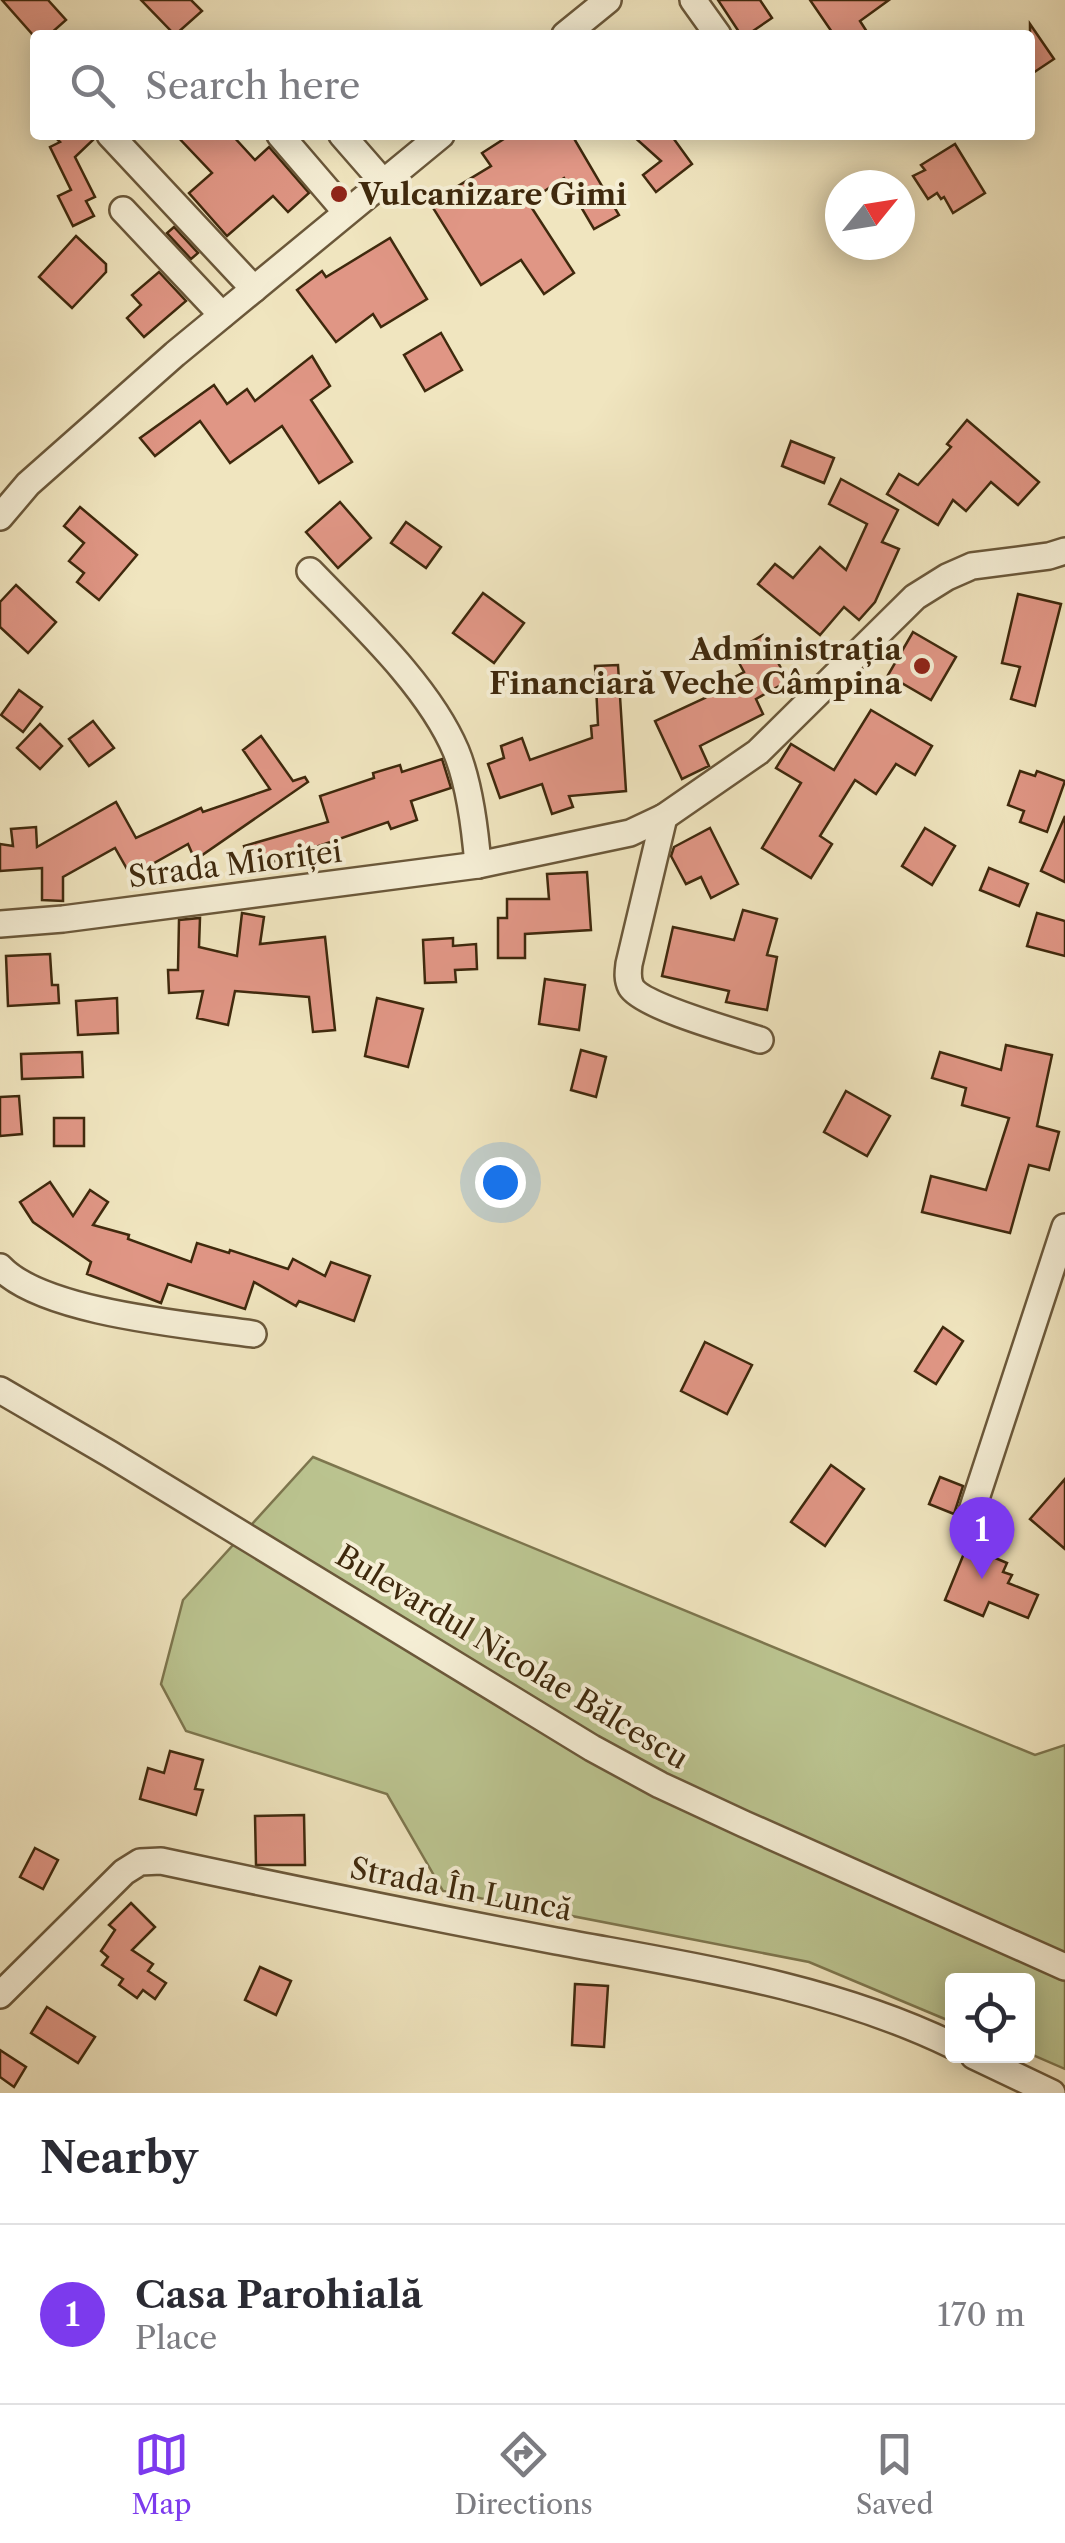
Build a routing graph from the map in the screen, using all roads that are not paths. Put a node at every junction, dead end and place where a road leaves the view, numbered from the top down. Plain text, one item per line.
1 (608, 0) edge
2 (693, 0) edge
3 (571, 30) edge
4 (714, 30) edge
5 (115, 140) edge
6 (284, 140) edge
7 (346, 140) edge
8 (435, 140) edge
9 (384, 182) junction
10 (123, 210) dead end
11 (346, 212) junction
12 (254, 289) junction
13 (222, 315) junction
14 (0, 517) edge
15 (1060, 556) edge
16 (310, 571) dead end
17 (664, 817) junction
18 (478, 865) junction
19 (0, 924) edge
20 (760, 1040) dead end
21 (1065, 1227) edge
22 (0, 1268) edge
23 (253, 1334) dead end
24 (0, 1390) edge
25 (967, 1526) dead end
26 (1065, 1967) edge
27 (0, 1995) edge
28 (945, 2042) edge
29 (989, 2063) edge
30 (1052, 2093) edge

1 - 3 street
2 - 4 street
5 - 12 street
6 - 11 street
7 - 9 street
8 - 9 street
9 - 11 street
10 - 13 street
11 - 12 street
12 - 13 street
13 - 14 street
15 - 17 street, Strada Mioriței
16 - 18 street
17 - 18 street, Strada Mioriței
17 - 20 street
18 - 19 street, Strada Mioriței
21 - 25 street
22 - 23 street
24 - 26 street, Bulevardul Nicolae Bălcescu
27 - 28 street, Strada În Luncă
29 - 30 street

